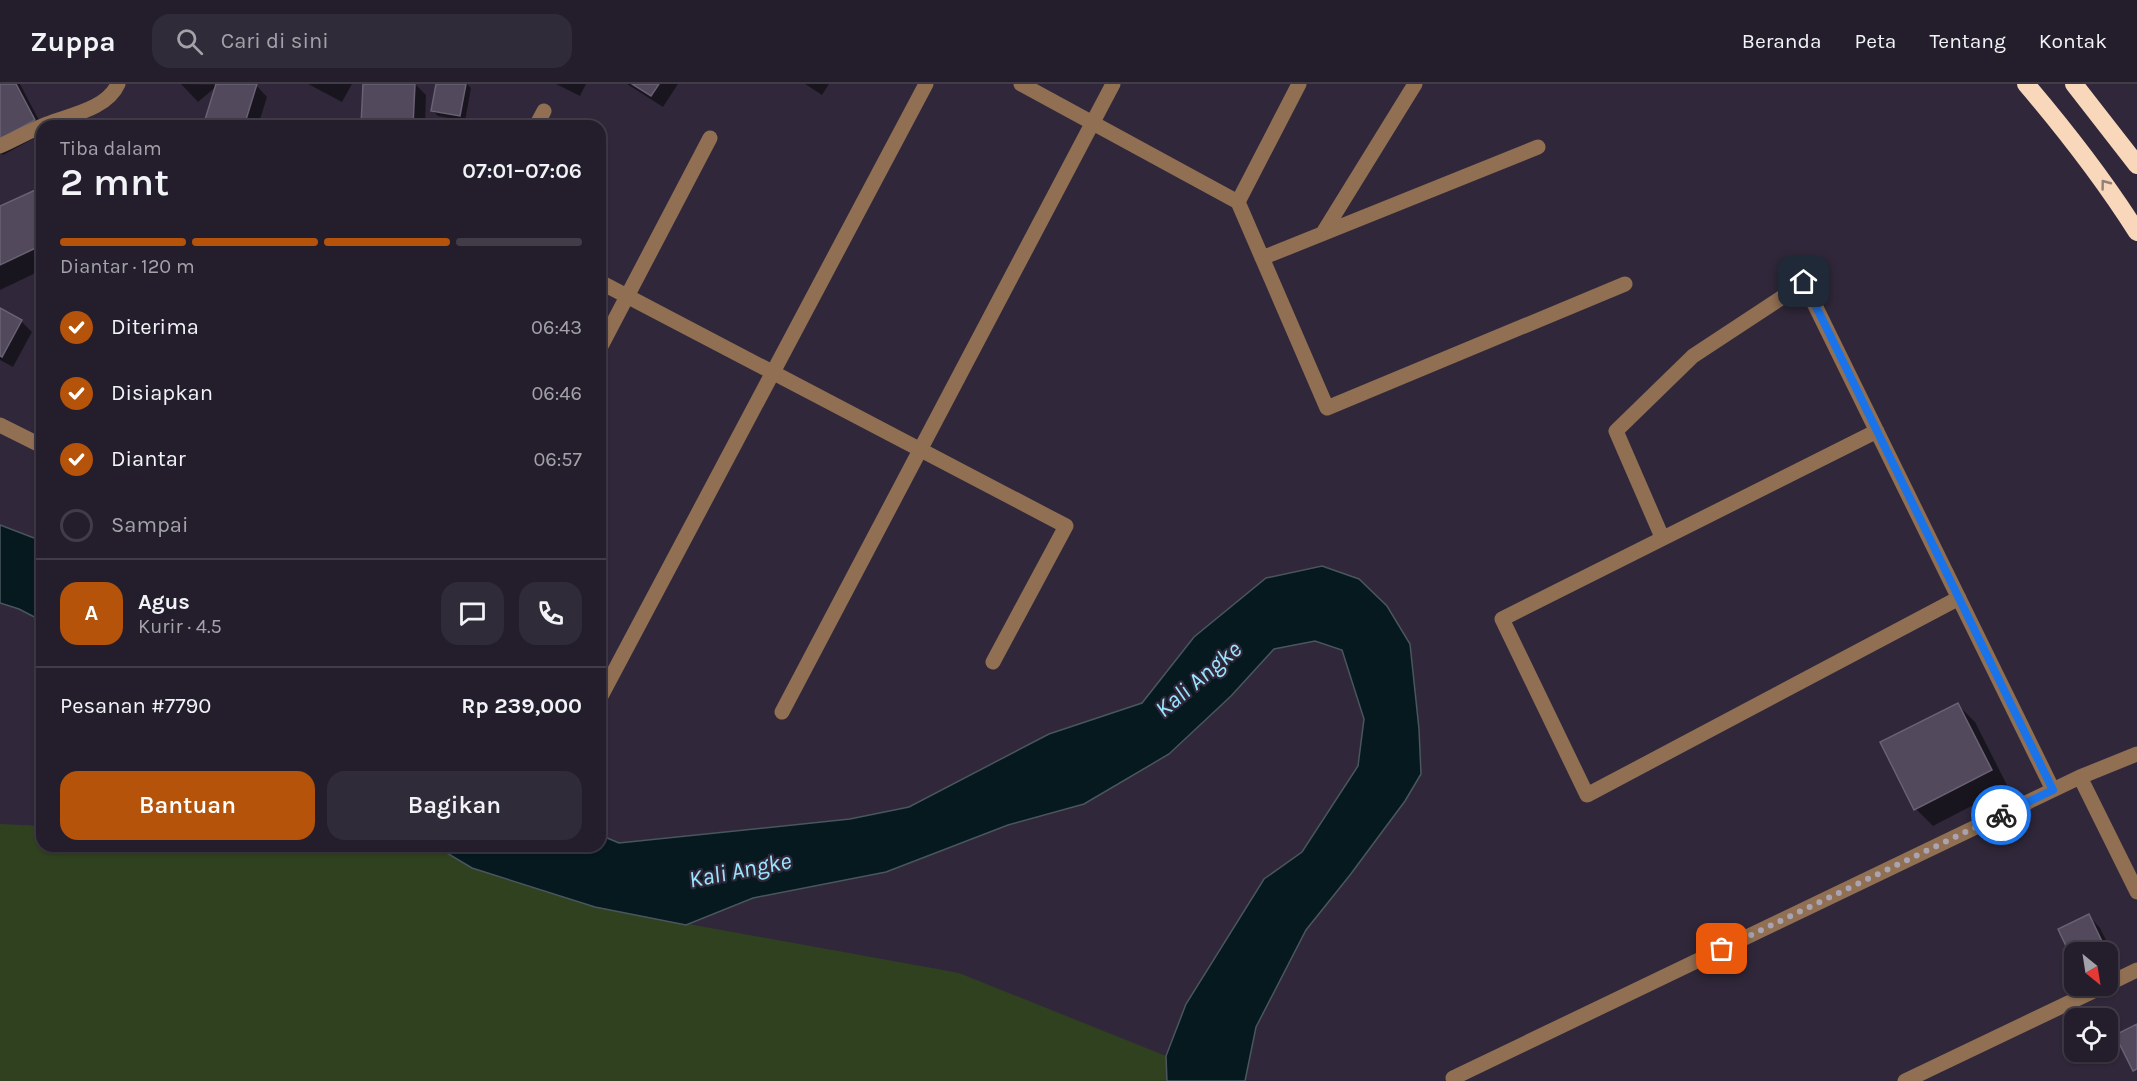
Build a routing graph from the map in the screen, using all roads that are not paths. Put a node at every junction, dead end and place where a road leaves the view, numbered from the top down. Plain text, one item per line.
1 (118, 84) edge
2 (926, 84) edge
3 (1021, 84) edge
4 (1113, 84) edge
5 (1299, 84) edge
6 (1415, 84) edge
7 (2026, 84) edge
8 (2074, 84) edge
9 (544, 111) dead end
10 (59, 120) edge
11 (539, 120) edge
12 (1093, 123) junction
13 (36, 129) edge
14 (710, 138) dead end
15 (0, 146) edge
16 (1538, 147) dead end
17 (2137, 165) edge
18 (1238, 202) junction
19 (2137, 232) edge
20 (1323, 233) junction
21 (1262, 258) junction
22 (1625, 284) dead end
23 (606, 285) edge
24 (627, 296) junction
25 (606, 336) edge
26 (773, 372) junction
27 (0, 425) edge
28 (1877, 431) junction
29 (36, 443) edge
30 (921, 450) junction
31 (1662, 537) junction
32 (1959, 598) junction
33 (993, 662) dead end
34 (606, 687) edge
35 (782, 712) dead end
36 (2137, 754) edge
37 (2080, 777) junction
38 (2053, 790) junction
39 (2137, 892) edge
40 (2137, 970) edge
41 (2118, 979) edge
42 (2083, 996) edge
43 (1453, 1078) dead end
44 (1905, 1081) edge

1 - 10 street
2 - 26 street
3 - 12 street
4 - 12 street
5 - 18 street
6 - 20 street
19 -> 7 highway
8 - 17 highway
9 - 11 street
12 - 18 street
12 - 30 street
13 - 15 street
14 - 24 street
16 - 20 street
18 - 21 street
20 - 21 street
21 - 22 street
23 - 24 street
24 - 25 street
24 - 26 street
26 - 30 street
26 - 34 street
27 - 29 street
28 - 31 street
28 - 31 street
28 - 32 street
30 - 33 street
30 - 35 street
31 - 32 street
32 - 38 street
36 - 37 street
37 - 38 street
37 - 39 street
38 - 43 street
40 - 41 street
42 - 44 street

